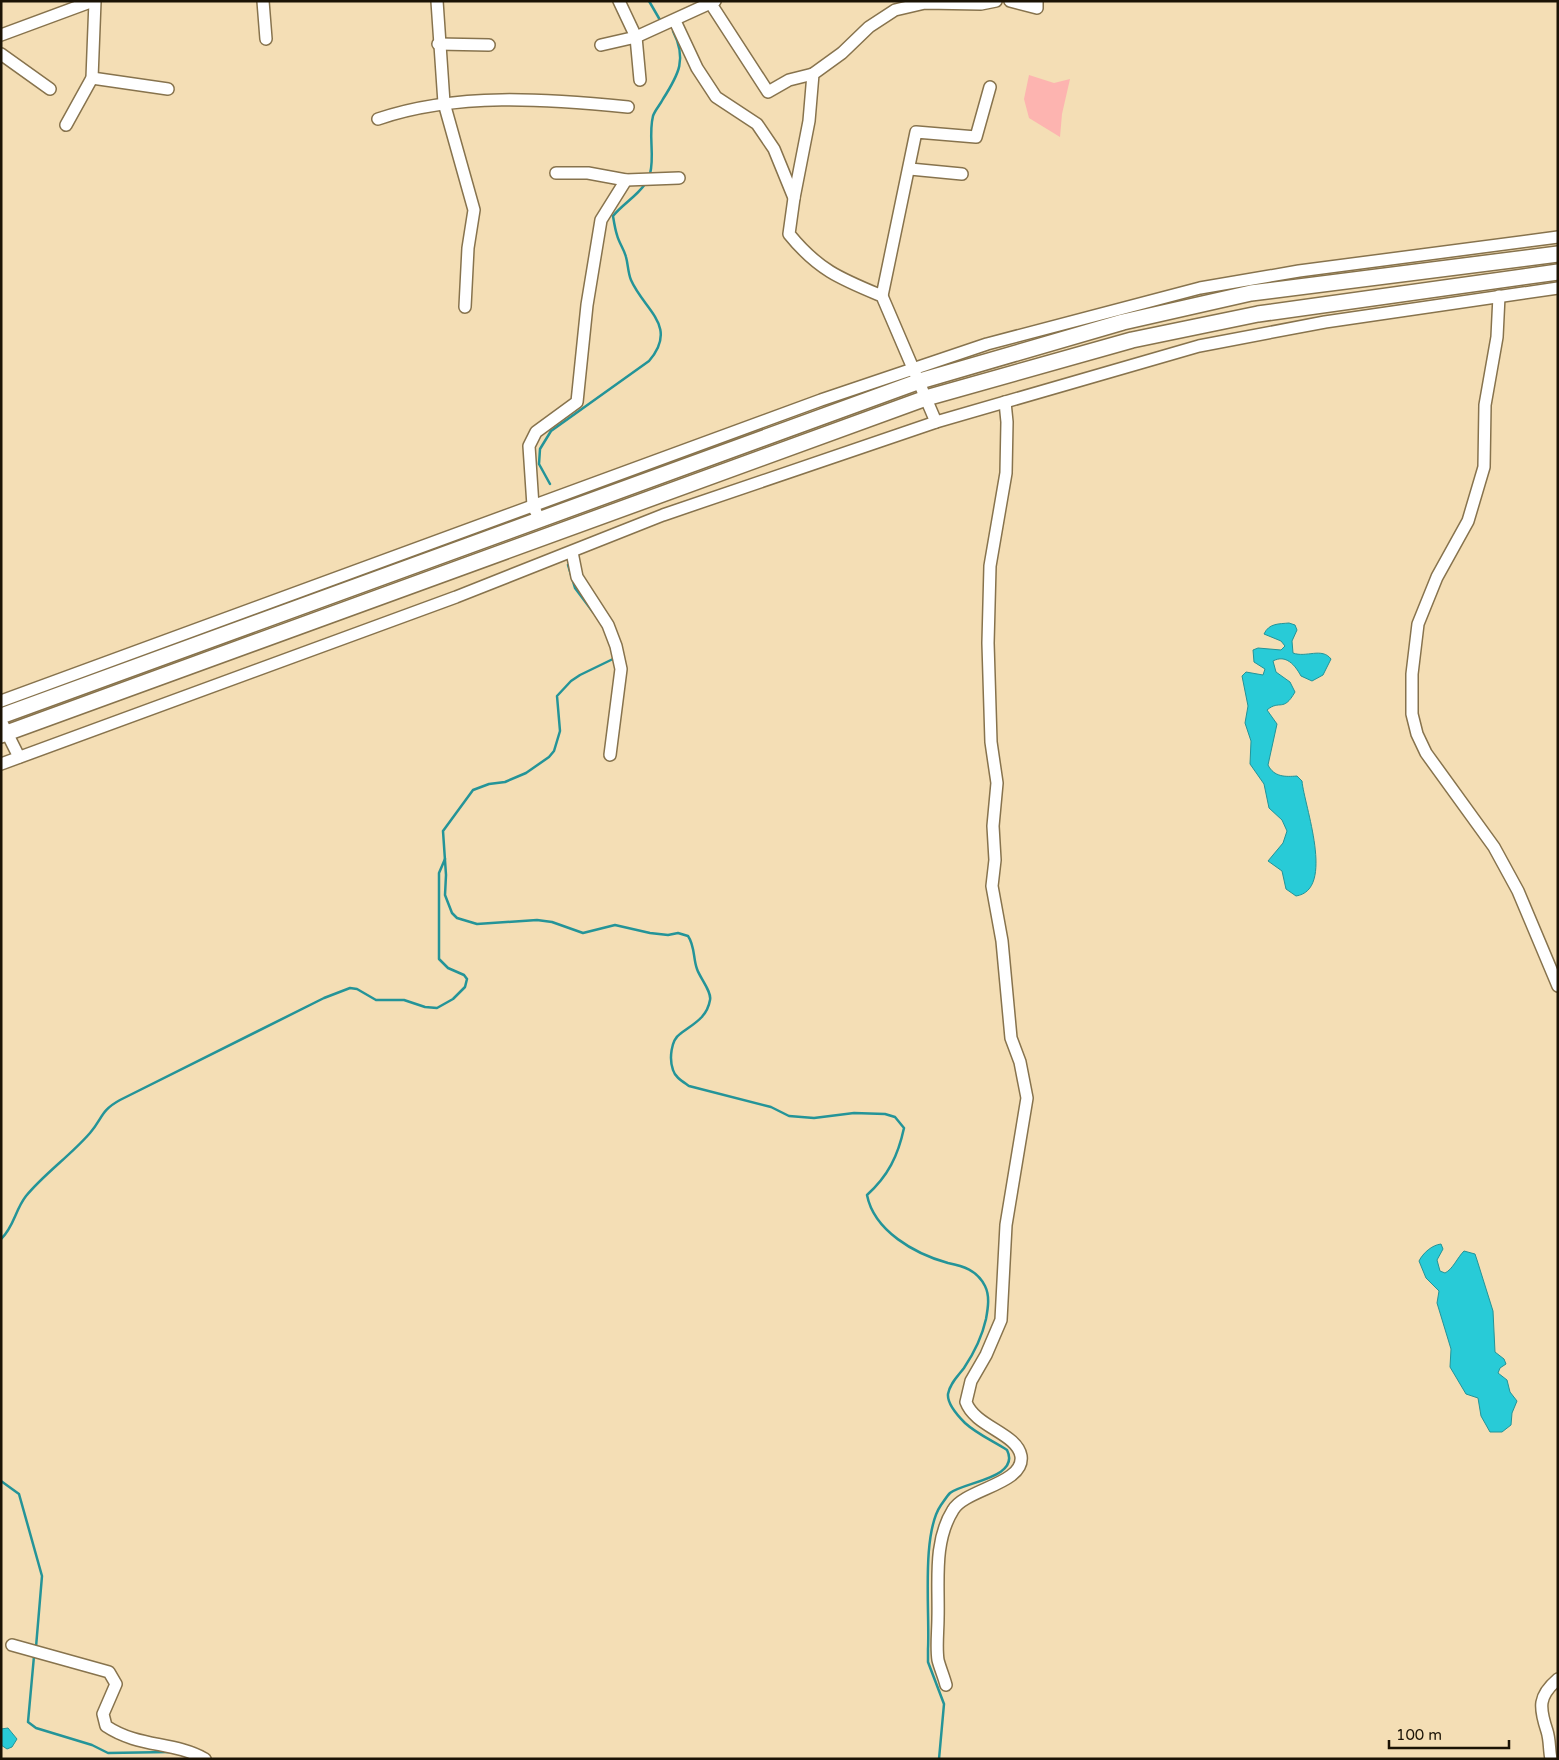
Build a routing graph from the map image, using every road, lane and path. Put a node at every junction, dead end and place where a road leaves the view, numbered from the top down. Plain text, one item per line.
1 (94, 1) edge
2 (263, 1) edge
3 (436, 1) edge
4 (619, 1) edge
5 (996, 1) edge
6 (1010, 1) edge
7 (1037, 1) edge
8 (713, 2) edge
9 (675, 21) junction
10 (1, 35) edge
11 (636, 37) junction
12 (266, 39) dead end
13 (438, 44) junction
14 (489, 45) dead end
15 (601, 45) dead end
16 (1, 54) edge
17 (813, 74) junction
18 (92, 78) junction
19 (640, 80) dead end
20 (990, 88) dead end
21 (50, 89) dead end
22 (168, 89) dead end
23 (444, 103) junction
24 (628, 107) dead end
25 (378, 120) dead end
26 (66, 125) dead end
27 (910, 169) junction
28 (556, 173) dead end
29 (962, 174) dead end
30 (679, 178) dead end
31 (626, 180) junction
32 (794, 198) junction
33 (1558, 237) edge
34 (1558, 254) edge
35 (1499, 262) junction
36 (1558, 272) edge
37 (1503, 278) junction
38 (1558, 288) edge
39 (882, 296) junction
40 (1499, 296) junction
41 (465, 307) dead end
42 (916, 374) junction
43 (926, 398) junction
44 (1005, 402) junction
45 (936, 422) junction
46 (536, 512) junction
47 (449, 552) junction
48 (572, 552) junction
49 (455, 570) junction
50 (1, 701) edge
51 (1, 716) edge
52 (3, 729) edge
53 (610, 755) dead end
54 (19, 757) junction
55 (1, 764) edge
56 (1558, 986) edge
57 (12, 1644) dead end
58 (1558, 1679) edge
59 (946, 1685) dead end
60 (205, 1759) edge
61 (1551, 1759) edge

1 - 10 street
1 - 18 street
2 - 12 street
3 - 13 street
4 - 11 street
5 - 17 street
6 - 7 street
8 - 9 street
8 - 17 street
9 - 11 street
9 - 32 street
11 - 15 street
11 - 19 street
13 - 14 street
13 - 23 street
16 - 21 street
17 - 32 street
18 - 22 street
18 - 26 street
20 - 27 street
23 - 24 street
23 - 25 street
23 - 41 street
27 - 29 street
27 - 39 street
28 - 31 street
30 - 31 street
31 - 46 street
32 - 39 street
33 - 42 street
34 - 35 main road
35 - 37 main road
35 - 42 main road
36 - 37 main road
37 - 43 main road
38 - 40 street
39 - 42 street
40 - 44 street
40 - 56 street
42 - 43 street
42 - 46 main road
43 - 45 street
43 - 49 main road
44 - 45 street
44 - 59 street
45 - 48 street
46 - 47 main road
46 - 50 street
47 - 49 main road
47 - 51 main road
48 - 53 street
48 - 54 street
49 - 52 main road
52 - 54 street
54 - 55 street
57 - 60 street
58 - 61 street

